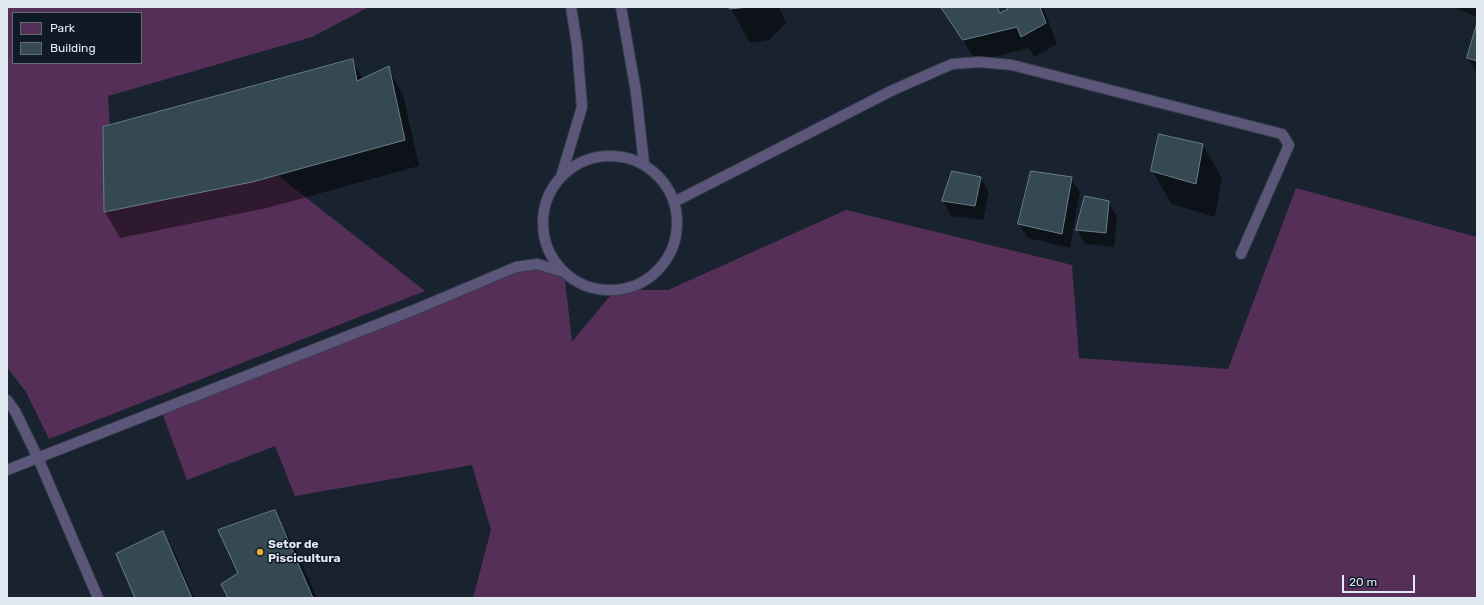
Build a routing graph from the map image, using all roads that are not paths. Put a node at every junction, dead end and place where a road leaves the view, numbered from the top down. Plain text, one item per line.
1 (571, 7) edge
2 (621, 7) edge
3 (644, 164) junction
4 (561, 178) junction
5 (674, 202) junction
6 (1241, 254) dead end
7 (564, 272) junction
8 (7, 400) edge
9 (38, 458) junction
10 (7, 470) edge
11 (98, 598) edge

1 - 4 lane
2 - 3 lane
3 - 4 lane
3 - 5 lane
4 - 7 lane
5 - 6 lane
5 - 7 lane
7 - 9 lane
8 - 9 lane
9 - 10 lane
9 - 11 lane

